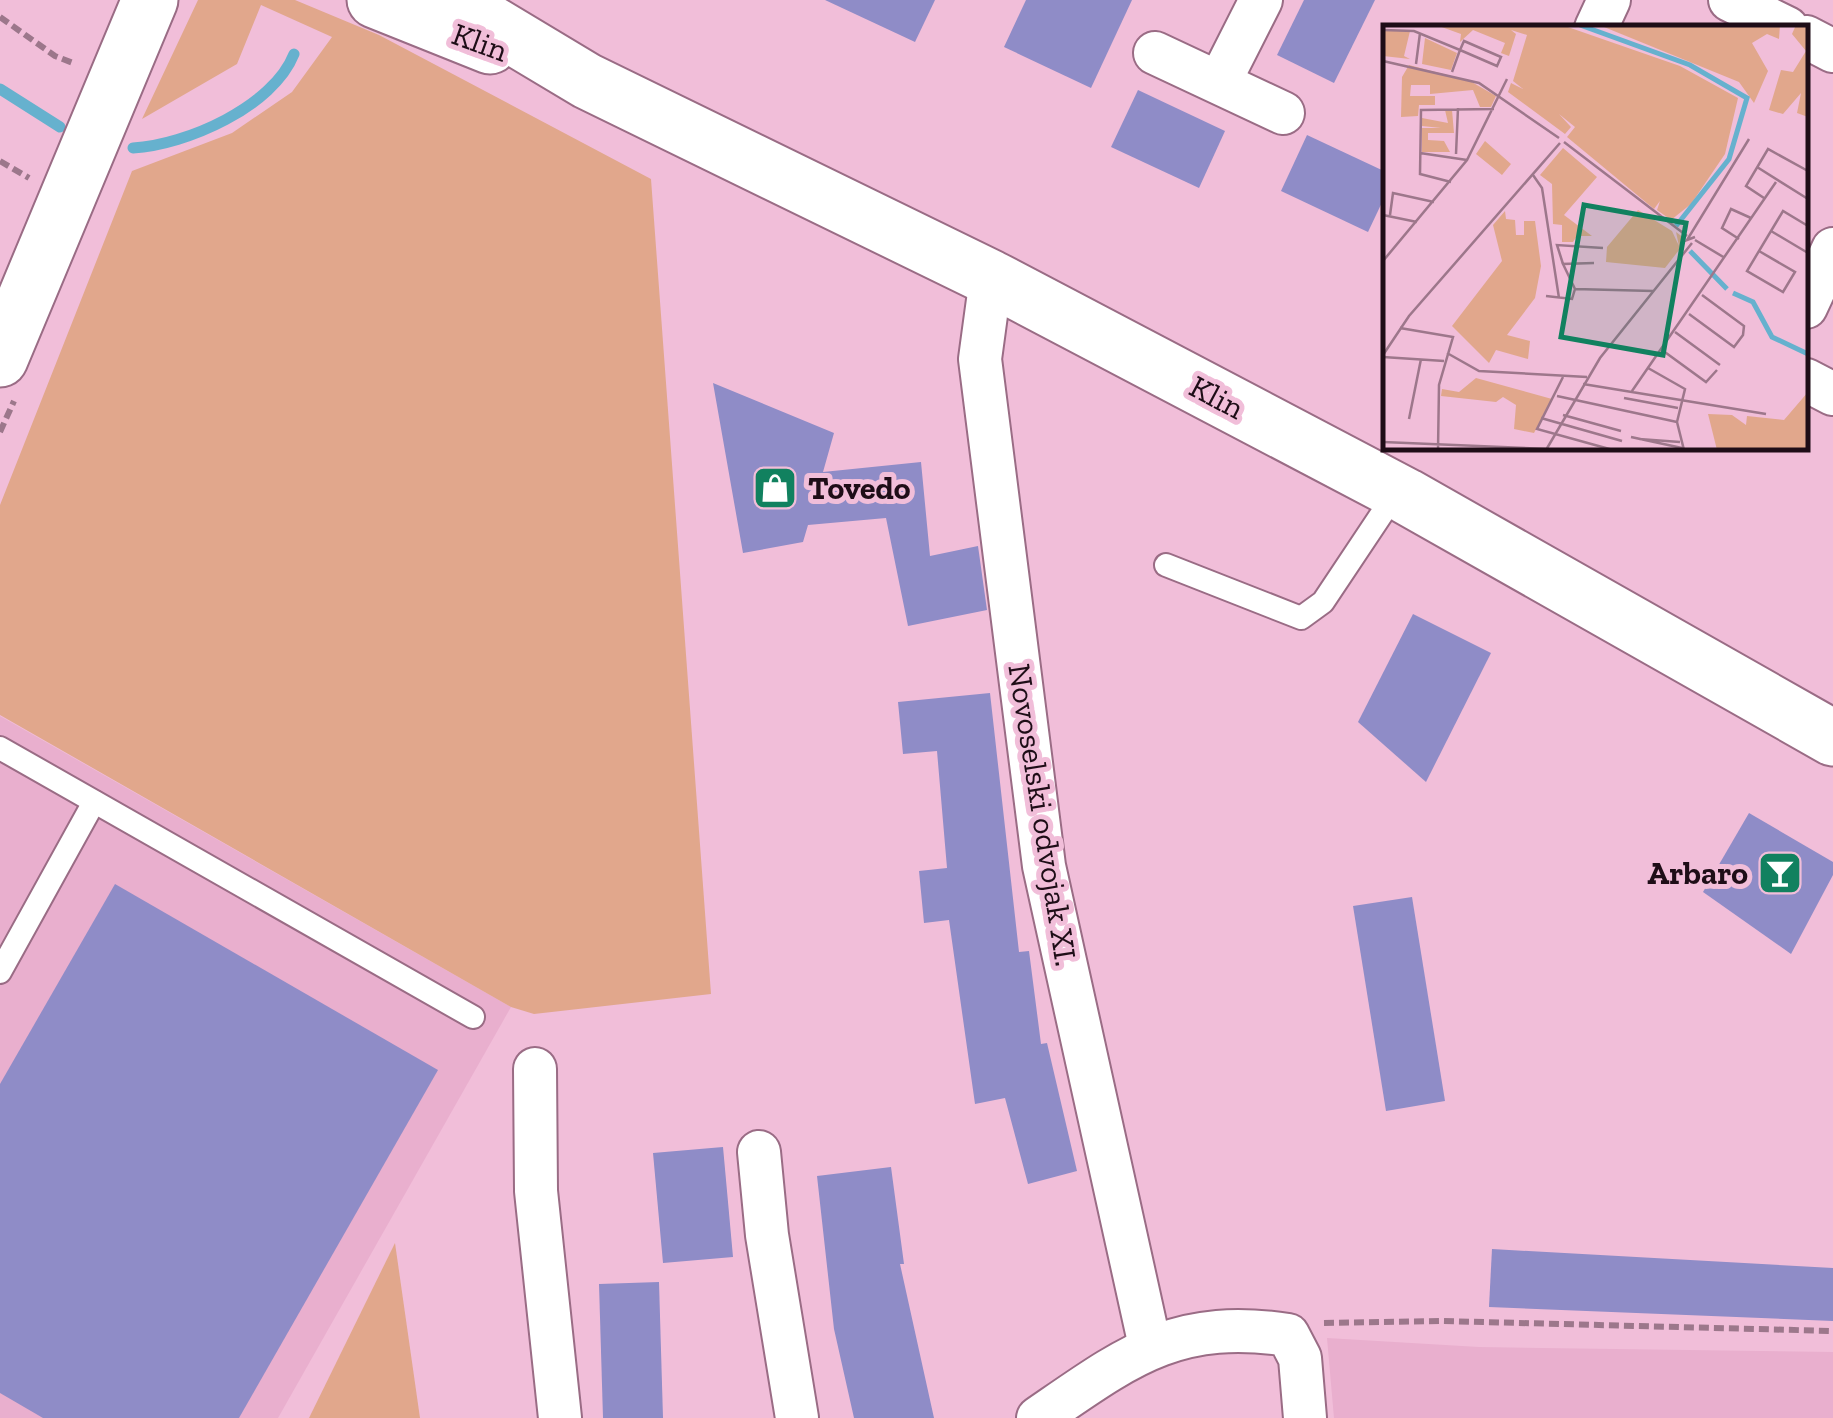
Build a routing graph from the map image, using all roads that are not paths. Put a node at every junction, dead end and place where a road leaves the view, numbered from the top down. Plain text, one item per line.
1 (150, 0) edge
2 (374, 0) edge
3 (452, 0) edge
4 (1261, 0) edge
5 (1610, 0) edge
6 (1730, 0) edge
7 (1788, 21) edge
8 (1598, 25) edge
9 (1808, 34) edge
10 (1833, 51) edge
11 (1155, 53) dead end
12 (588, 81) junction
13 (1220, 81) junction
14 (1283, 113) dead end
15 (1833, 249) edge
16 (991, 278) junction
17 (1808, 303) edge
18 (0, 358) edge
19 (1808, 381) edge
20 (1833, 394) edge
21 (1397, 492) junction
22 (1166, 564) dead end
23 (1833, 738) edge
24 (0, 748) edge
25 (94, 802) junction
26 (0, 972) edge
27 (473, 1018) dead end
28 (535, 1069) dead end
29 (758, 1152) dead end
30 (1150, 1346) junction
31 (560, 1418) edge
32 (797, 1418) edge
33 (1038, 1418) edge
34 (1305, 1418) edge

1 - 18 street
2 - 12 street, Klin
3 - 12 street, Klin
4 - 13 street
5 - 8 street
6 - 7 street
9 - 10 street
11 - 13 street
12 - 16 street, Klin
13 - 14 street
15 - 17 street
16 - 21 street, Klin
16 - 30 street, Novoselski odvojak XI.
19 - 20 street
21 - 22 lane
21 - 23 street, Klin
24 - 25 lane
25 - 26 lane
25 - 27 lane
28 - 31 street
29 - 32 street
30 - 33 street
30 - 34 street

